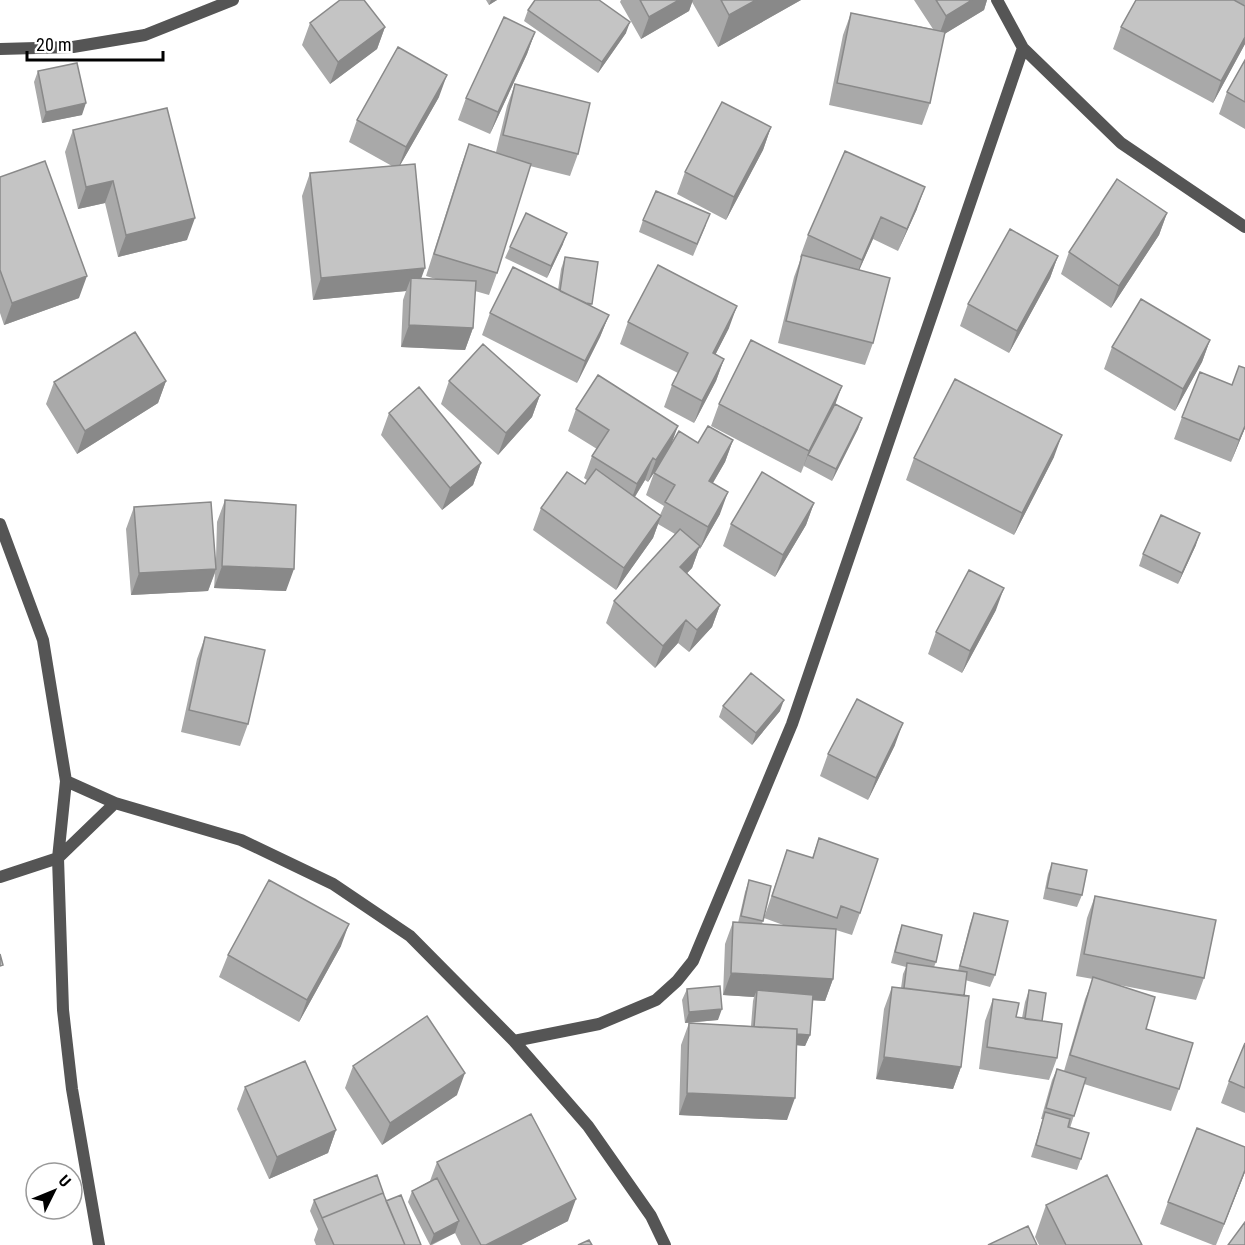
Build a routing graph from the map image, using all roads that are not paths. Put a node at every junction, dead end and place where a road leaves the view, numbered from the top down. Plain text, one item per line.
1 (233, 0) edge
2 (997, 0) edge
3 (1023, 48) junction
4 (0, 49) edge
5 (1245, 227) edge
6 (0, 524) edge
7 (66, 781) junction
8 (115, 803) junction
9 (58, 858) junction
10 (0, 877) edge
11 (514, 1041) junction
12 (99, 1245) edge
13 (665, 1245) edge

1 - 4 street
2 - 3 street
3 - 5 street
3 - 11 street
6 - 7 street
7 - 8 street
7 - 9 street
8 - 9 street
8 - 11 street
9 - 10 street
9 - 12 street
11 - 13 street

